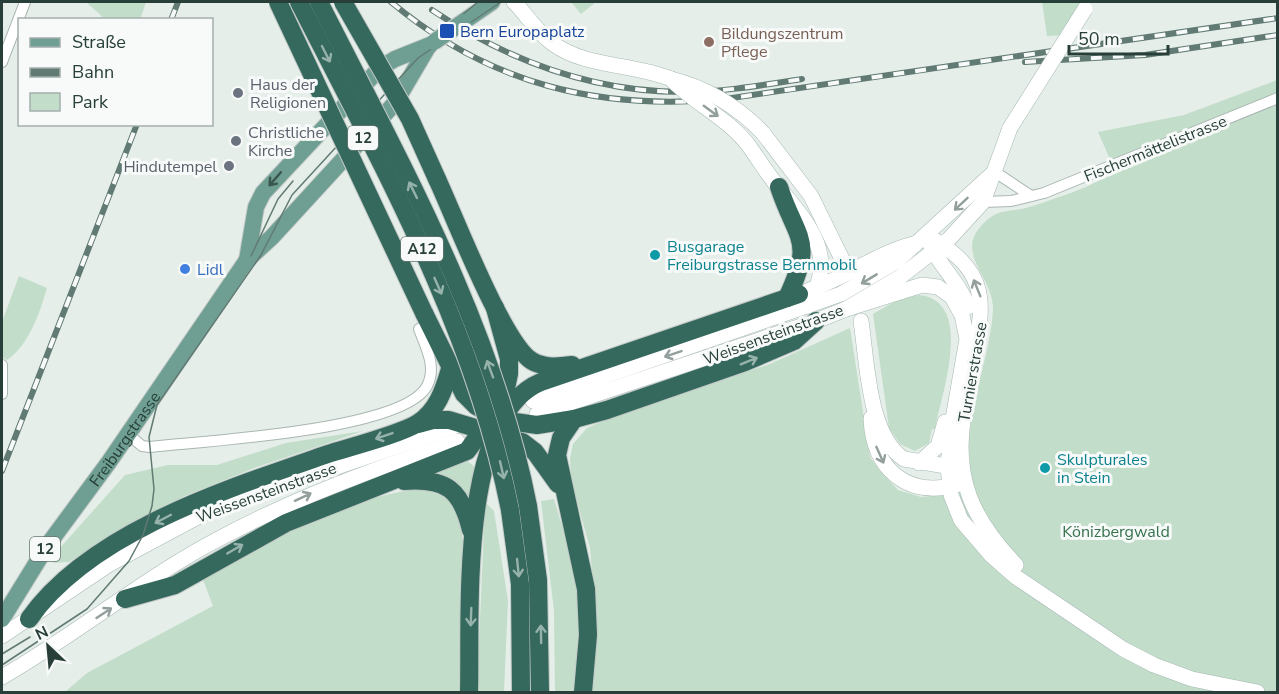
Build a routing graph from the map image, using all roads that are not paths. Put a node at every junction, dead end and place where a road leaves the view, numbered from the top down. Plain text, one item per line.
1 (25, 2) edge
2 (278, 2) edge
3 (299, 2) edge
4 (320, 2) edge
5 (343, 2) edge
6 (492, 2) edge
7 (514, 2) edge
8 (1088, 5) edge
9 (19, 18) edge
10 (18, 20) edge
11 (431, 44) junction
12 (2, 62) edge
13 (671, 79) junction
14 (1278, 98) edge
15 (994, 172) junction
16 (779, 187) junction
17 (1031, 196) junction
18 (982, 202) junction
19 (255, 212) junction
20 (286, 221) junction
21 (921, 239) junction
22 (938, 248) junction
23 (247, 260) junction
24 (843, 261) dead end
25 (817, 288) junction
26 (802, 305) junction
27 (495, 308) junction
28 (846, 309) junction
29 (861, 321) dead end
30 (419, 329) dead end
31 (967, 339) junction
32 (600, 361) junction
33 (2, 365) edge
34 (450, 369) junction
35 (870, 388) junction
36 (958, 389) junction
37 (2, 394) edge
38 (535, 407) dead end
39 (574, 420) junction
40 (417, 424) junction
41 (493, 425) junction
42 (128, 434) junction
43 (919, 463) junction
44 (956, 476) junction
45 (385, 483) junction
46 (564, 493) junction
47 (519, 508) junction
48 (473, 537) junction
49 (125, 599) junction
50 (29, 619) junction
51 (2, 620) edge
52 (2, 636) edge
53 (2, 641) edge
54 (2, 677) edge
55 (469, 693) edge
56 (521, 693) edge
57 (540, 693) edge
58 (583, 693) edge
59 (1257, 693) edge

1 - 9 street
2 - 34 highway, bridge
3 -> 47 highway, A12, bridge
47 -> 4 highway, A12, bridge
5 - 27 highway, bridge
6 - 11 main road, Freiburgstrasse / 12, bridge
7 - 13 main road
8 - 15 main road, Weissensteinstrasse, bridge
10 - 12 street
11 -> 19 main road, Freiburgstrasse / 12
11 - 20 main road, Freiburgstrasse / 12
13 -> 16 main road, bridge
13 - 24 main road, bridge
14 - 17 street, Fischermättelistrasse
15 - 17 street
15 - 18 main road, Weissensteinstrasse
15 -> 21 main road, Weissensteinstrasse
16 - 25 main road
16 - 26 highway
17 - 18 street, Fischermättelistrasse
18 - 22 main road, Weissensteinstrasse
19 - 20 main road
19 - 23 main road, Freiburgstrasse / 12
20 - 23 main road, Freiburgstrasse / 12
21 - 22 main road, Turnierstrasse
21 - 25 main road, Weissensteinstrasse
21 -> 26 main road, Weissensteinstrasse
22 - 28 main road, Weissensteinstrasse
22 - 31 main road, Turnierstrasse
44 -> 22 main road, Turnierstrasse
23 - 42 main road, Freiburgstrasse / 12
25 - 26 main road, Weissensteinstrasse
26 - 28 main road, Weissensteinstrasse
26 - 32 highway
26 - 38 main road, Weissensteinstrasse
39 -> 26 highway
27 - 32 highway
27 - 41 highway
28 - 31 main road, Turnierstrasse
29 - 35 main road
30 - 42 street, Freiburgstrasse
31 - 36 main road, Turnierstrasse
32 - 41 highway
33 - 37 street
34 - 40 highway
34 - 41 highway
35 - 43 main road
35 -> 44 main road
36 - 43 main road, Turnierstrasse
36 - 44 main road, Turnierstrasse
39 - 41 highway
39 - 46 highway
40 - 41 highway
40 -> 50 highway
41 - 45 highway
41 - 46 highway
41 - 48 highway
42 - 51 main road, Freiburgstrasse / 12
43 - 44 main road
44 - 59 main road, Turnierstrasse
45 - 48 highway
49 -> 45 highway
46 - 58 highway
47 -> 56 highway, A12
57 -> 47 highway, A12
48 -> 55 highway
49 -> 50 main road, Weissensteinstrasse
54 -> 49 main road, Weissensteinstrasse
50 - 52 main road
50 - 53 main road

